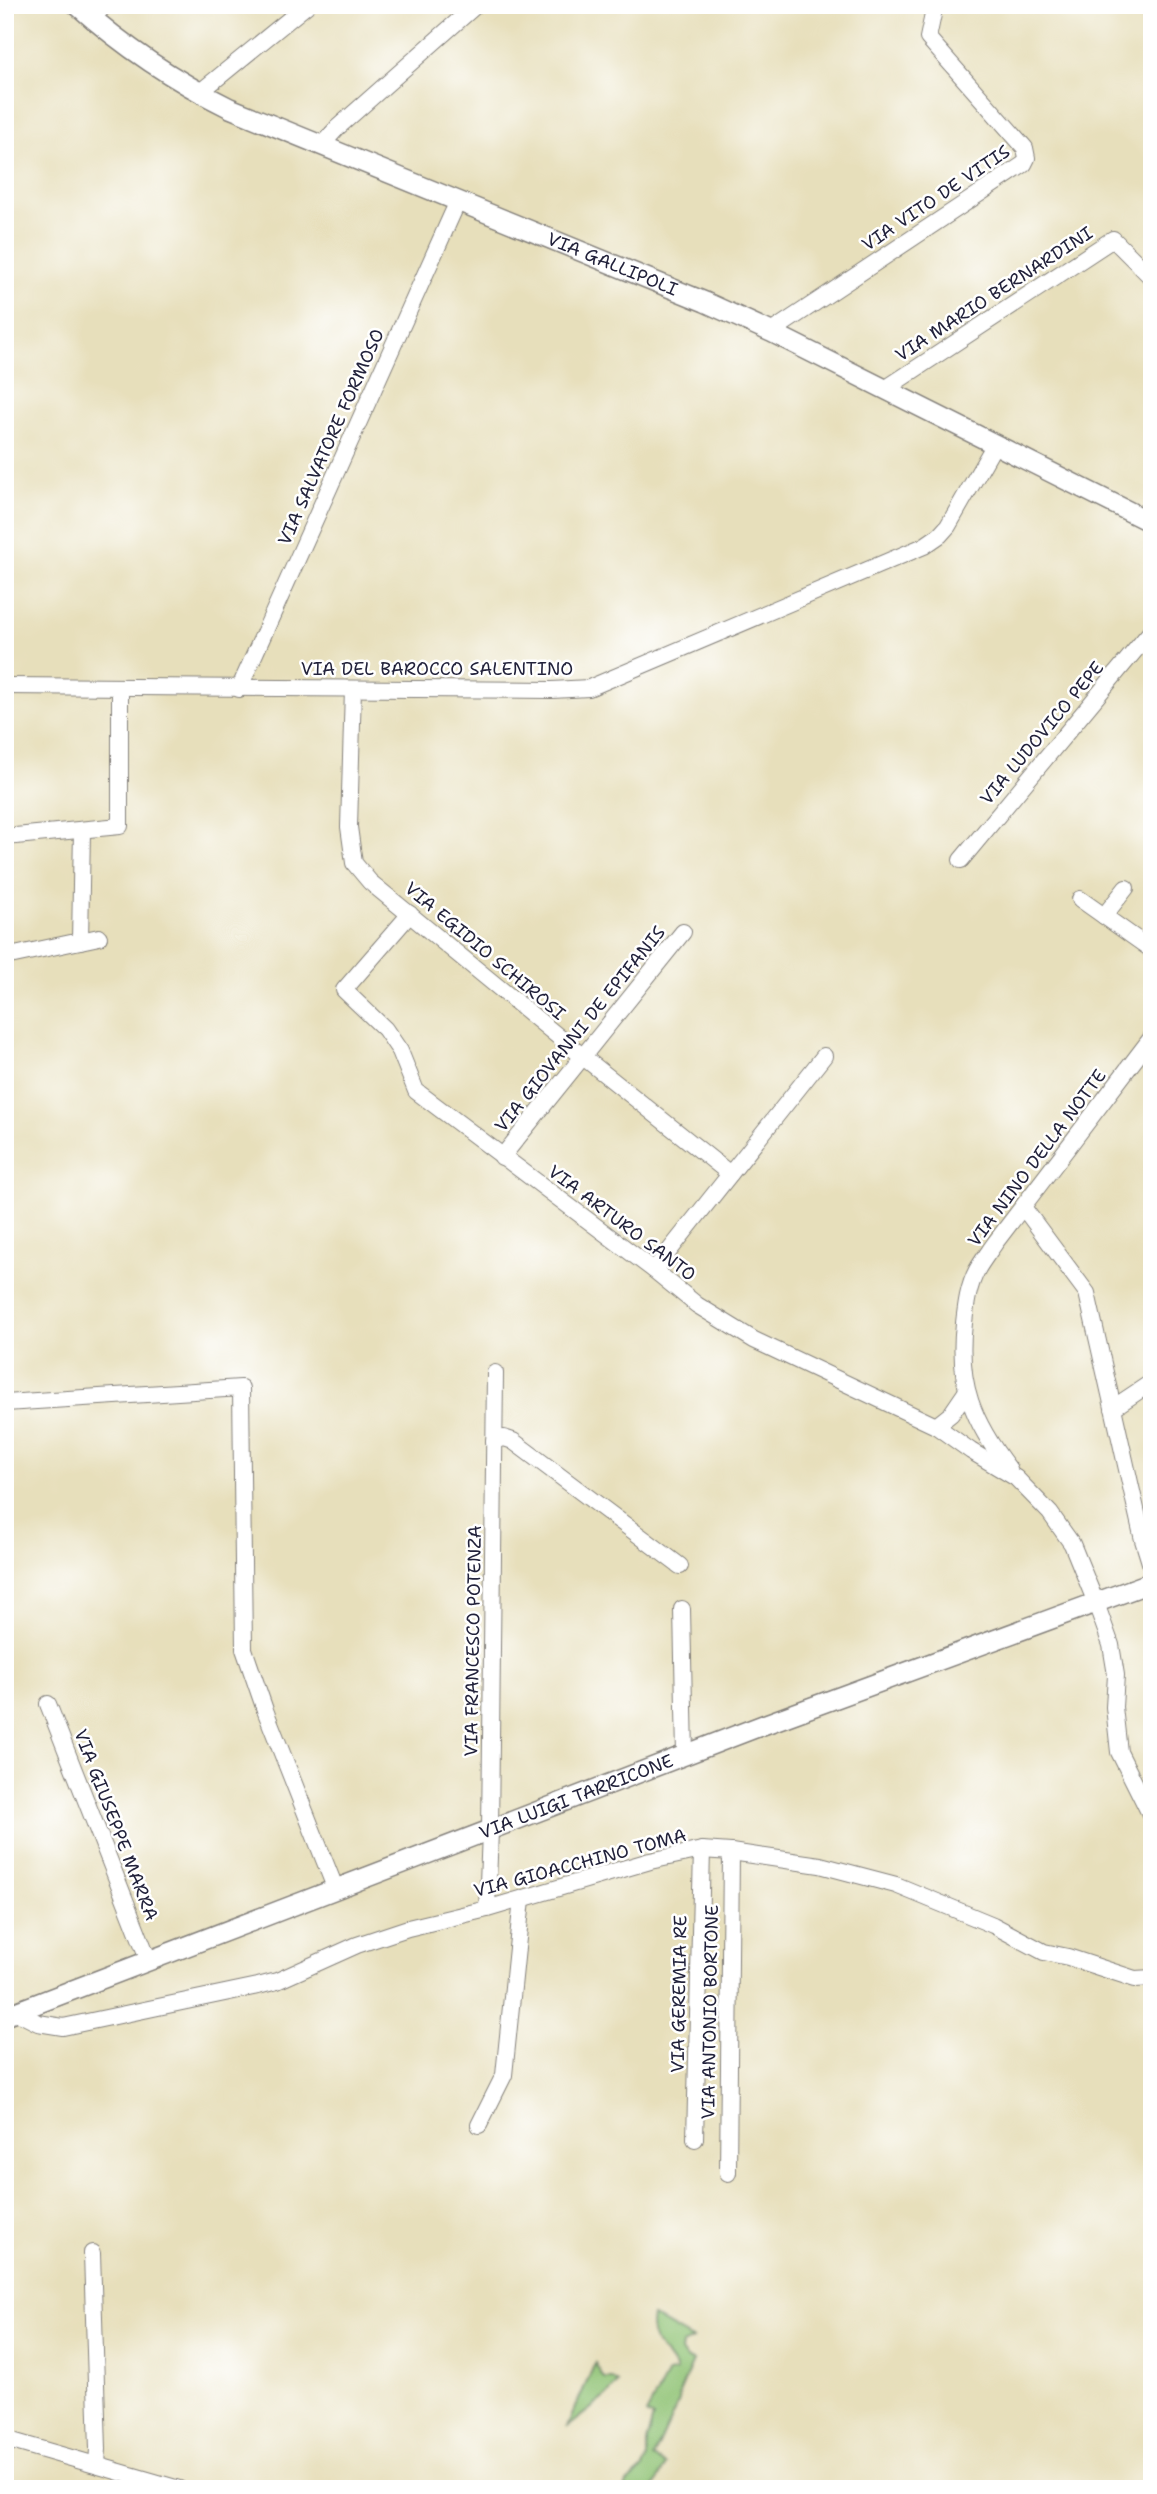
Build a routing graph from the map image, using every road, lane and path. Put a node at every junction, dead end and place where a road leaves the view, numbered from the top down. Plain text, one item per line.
1 (307, 5) edge
2 (935, 5) edge
3 (475, 6) edge
4 (91, 9) edge
5 (199, 93) junction
6 (321, 146) junction
7 (458, 201) junction
8 (1152, 278) edge
9 (771, 332) junction
10 (885, 389) junction
11 (995, 444) junction
12 (1152, 523) edge
13 (1152, 630) edge
14 (5, 687) edge
15 (120, 688) junction
16 (239, 689) junction
17 (353, 689) junction
18 (82, 830) junction
19 (5, 837) edge
20 (961, 860) dead end
21 (1126, 888) dead end
22 (1080, 899) dead end
23 (410, 914) junction
24 (1104, 916) junction
25 (683, 932) dead end
26 (99, 937) dead end
27 (80, 941) junction
28 (1152, 950) edge
29 (5, 957) edge
30 (1152, 1037) edge
31 (582, 1056) junction
32 (824, 1056) dead end
33 (504, 1153) junction
34 (730, 1174) junction
35 (1023, 1207) junction
36 (654, 1270) junction
37 (495, 1373) dead end
38 (1152, 1382) edge
39 (966, 1392) junction
40 (5, 1403) edge
41 (1113, 1408) junction
42 (936, 1426) junction
43 (494, 1441) junction
44 (1016, 1478) junction
45 (680, 1566) dead end
46 (1152, 1569) edge
47 (1152, 1582) edge
48 (1096, 1603) junction
49 (682, 1609) dead end
50 (48, 1704) dead end
51 (685, 1756) junction
52 (1152, 1818) edge
53 (490, 1831) junction
54 (702, 1850) junction
55 (731, 1852) junction
56 (336, 1890) junction
57 (522, 1899) junction
58 (487, 1909) junction
59 (149, 1961) junction
60 (1152, 1978) edge
61 (10, 2014) edge
62 (479, 2125) dead end
63 (695, 2139) dead end
64 (728, 2173) dead end
65 (92, 2253) dead end
66 (5, 2440) edge
67 (97, 2464) junction
68 (178, 2489) edge

1 - 5 street
2 - 9 street, VIA VITO DE VITIS
3 - 6 street
4 - 5 main road, VIA GALLIPOLI
5 - 6 main road, VIA GALLIPOLI
6 - 7 main road, VIA GALLIPOLI
7 - 9 main road, VIA GALLIPOLI
7 - 16 street, VIA SALVATORE FORMOSO
8 - 10 street, VIA MARIO BERNARDINI
9 - 10 main road, VIA GALLIPOLI
10 - 11 main road, VIA GALLIPOLI
11 - 12 main road, VIA GALLIPOLI
11 - 17 street, VIA DEL BAROCCO SALENTINO
13 - 20 street, VIA LUDOVICO PEPE
14 - 15 street, VIA DEL BAROCCO SALENTINO
15 - 16 street, VIA DEL BAROCCO SALENTINO
15 - 18 street
16 - 17 street, VIA DEL BAROCCO SALENTINO
17 - 23 street, VIA EGIDIO SCHIROSI
18 - 19 street
18 - 27 street
21 - 24 street
22 - 24 street
23 - 31 street, VIA EGIDIO SCHIROSI
23 - 33 street, VIA ARTURO SANTO
24 - 28 street
25 - 31 street, VIA GIOVANNI DE EPIFANIS
26 - 27 street
27 - 29 street
30 - 35 street, VIA NINO DELLA NOTTE
31 - 33 street, VIA GIOVANNI DE EPIFANIS
31 - 34 street, VIA EGIDIO SCHIROSI
32 - 34 street
33 - 36 street, VIA ARTURO SANTO
34 - 36 street
35 - 39 street, VIA NINO DELLA NOTTE
35 - 41 street
36 - 42 street, VIA ARTURO SANTO
37 - 43 street, VIA FRANCESCO POTENZA
38 - 41 street
39 - 42 street
39 - 44 street, VIA ARTURO SANTO
40 - 56 street
41 - 46 street
42 - 44 street, VIA ARTURO SANTO
43 - 45 street
43 - 53 street, VIA FRANCESCO POTENZA
44 - 48 street, VIA ARTURO SANTO
47 - 48 main road, VIA LUIGI TARRICONE
48 - 51 main road, VIA LUIGI TARRICONE
48 - 52 street, VIA ARTURO SANTO
49 - 51 street
50 - 59 street, VIA GIUSEPPE MARRA
51 - 53 main road, VIA LUIGI TARRICONE
53 - 56 main road, VIA LUIGI TARRICONE
53 - 58 street, VIA FRANCESCO POTENZA
54 - 55 street, VIA GIOACCHINO TOMA
54 - 57 street, VIA GIOACCHINO TOMA
54 - 63 street, VIA GEREMIA RE
55 - 60 street, VIA GIOACCHINO TOMA
55 - 64 street, VIA ANTONIO BORTONE
56 - 59 main road, VIA LUIGI TARRICONE
57 - 58 street, VIA GIOACCHINO TOMA
57 - 62 street
58 - 61 street, VIA GIOACCHINO TOMA
59 - 61 main road, VIA LUIGI TARRICONE
65 - 67 street
66 - 67 street
67 - 68 street

